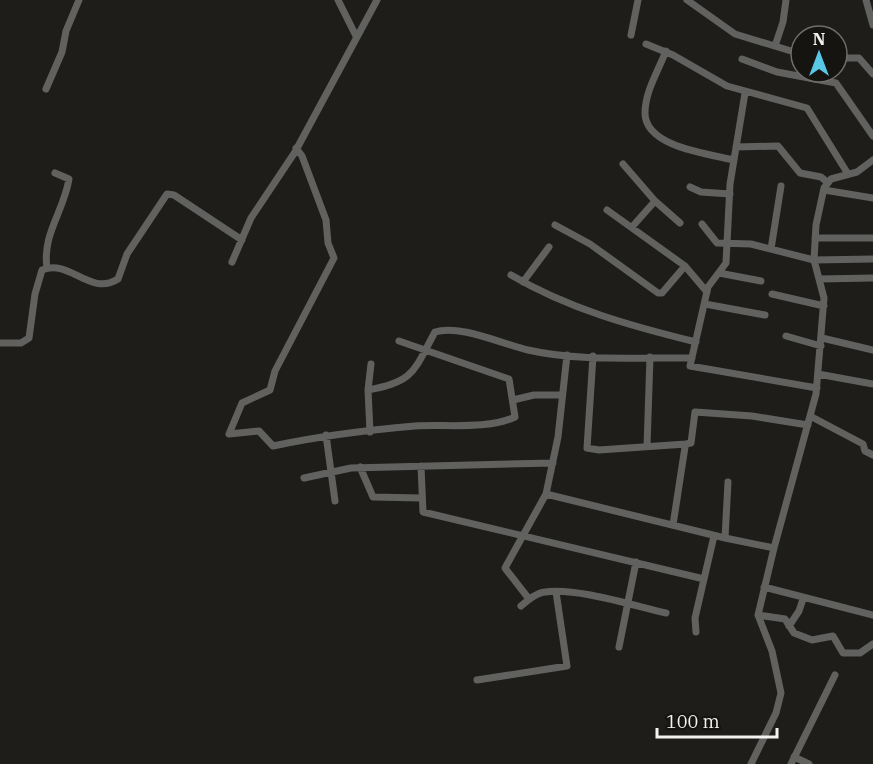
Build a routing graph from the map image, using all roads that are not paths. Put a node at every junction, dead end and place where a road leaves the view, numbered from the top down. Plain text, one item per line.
1 (79, 0) edge
2 (338, 0) edge
3 (377, 0) edge
4 (638, 0) edge
5 (786, 0) edge
6 (692, 1) edge
7 (869, 2) edge
8 (873, 25) edge
9 (631, 35) dead end
10 (356, 36) junction
11 (646, 44) dead end
12 (775, 46) junction
13 (789, 50) edge
14 (666, 51) junction
15 (849, 58) edge
16 (742, 59) dead end
17 (873, 74) edge
18 (46, 89) dead end
19 (745, 93) junction
20 (873, 136) edge
21 (736, 147) junction
22 (296, 148) junction
23 (734, 160) junction
24 (873, 160) edge
25 (623, 164) dead end
26 (55, 173) dead end
27 (848, 174) junction
28 (827, 182) junction
29 (781, 186) dead end
30 (690, 187) dead end
31 (824, 190) junction
32 (730, 194) junction
33 (873, 198) edge
34 (655, 201) junction
35 (607, 210) dead end
36 (680, 223) dead end
37 (702, 224) dead end
38 (555, 225) dead end
39 (632, 227) junction
40 (815, 238) junction
41 (873, 238) edge
42 (242, 240) junction
43 (727, 243) junction
44 (549, 247) dead end
45 (771, 249) junction
46 (873, 259) edge
47 (814, 260) junction
48 (232, 262) dead end
49 (685, 266) junction
50 (47, 268) junction
51 (719, 273) junction
52 (511, 275) dead end
53 (873, 278) edge
54 (819, 279) junction
55 (761, 281) dead end
56 (523, 282) junction
57 (707, 292) junction
58 (772, 294) dead end
59 (705, 304) junction
60 (824, 306) junction
61 (765, 315) dead end
62 (786, 336) dead end
63 (399, 341) dead end
64 (696, 342) junction
65 (821, 342) junction
66 (0, 343) edge
67 (425, 350) junction
68 (873, 350) edge
69 (567, 355) junction
70 (593, 356) junction
71 (650, 357) junction
72 (692, 358) junction
73 (370, 364) dead end
74 (818, 374) junction
75 (873, 384) edge
76 (817, 388) junction
77 (368, 390) junction
78 (561, 396) junction
79 (513, 400) junction
80 (810, 416) junction
81 (808, 425) junction
82 (370, 432) junction
83 (326, 435) junction
84 (686, 444) junction
85 (647, 446) junction
86 (873, 455) edge
87 (553, 463) junction
88 (421, 466) junction
89 (360, 467) junction
90 (331, 470) junction
91 (304, 478) dead end
92 (728, 482) dead end
93 (546, 494) junction
94 (421, 498) junction
95 (335, 501) dead end
96 (673, 525) junction
97 (714, 536) junction
98 (524, 537) junction
99 (725, 538) junction
100 (774, 548) junction
101 (636, 562) junction
102 (704, 579) junction
103 (764, 587) junction
104 (556, 592) junction
105 (529, 599) junction
106 (803, 599) junction
107 (627, 604) junction
108 (521, 606) dead end
109 (666, 613) dead end
110 (758, 615) junction
111 (873, 615) edge
112 (789, 626) junction
113 (696, 632) dead end
114 (873, 644) edge
115 (619, 647) dead end
116 (835, 675) dead end
117 (477, 680) dead end
118 (793, 760) edge
119 (751, 764) edge
120 (808, 764) edge

1 - 18 street
2 - 10 street
3 - 10 street
4 - 9 street
5 - 12 street
6 - 12 street
7 - 8 street
10 - 22 street
11 - 14 street
12 - 13 street
14 - 19 street
14 - 23 street
15 - 17 street
16 - 20 street
19 - 21 street
19 - 27 street
21 - 23 street
21 - 28 street
22 - 42 street
22 - 83 street
23 - 32 street
24 - 27 street
25 - 34 street
26 - 50 street
27 - 28 street
28 - 31 street
29 - 45 street
30 - 32 street
31 - 33 street
31 - 40 street
32 - 43 street
34 - 36 street
34 - 39 street
35 - 39 street
37 - 43 street
38 - 49 street
39 - 49 street
40 - 41 street
40 - 47 street
42 - 48 street
42 - 50 street
43 - 45 street
43 - 51 street
44 - 56 street
45 - 47 street
46 - 47 street
47 - 54 street
49 - 57 street
50 - 66 street
51 - 55 street
51 - 57 street
52 - 56 street
53 - 54 street
54 - 60 street
56 - 64 street
57 - 59 street
58 - 60 street
59 - 61 street
59 - 64 street
60 - 65 street
62 - 65 street
63 - 67 street
64 - 72 street
65 - 68 street
65 - 74 street
67 - 69 street
67 - 77 street
67 - 79 street
69 - 70 street
69 - 78 street
70 - 71 street
70 - 85 street
71 - 72 street
71 - 85 street
72 - 76 street
73 - 77 street
74 - 75 street
74 - 76 street
76 - 80 street
77 - 82 street
78 - 79 street
78 - 87 street
79 - 82 street
80 - 81 street
80 - 86 street
81 - 84 street
81 - 100 street
82 - 83 street
83 - 90 street
84 - 85 street
84 - 96 street
87 - 88 street
87 - 93 street
88 - 89 street
88 - 94 street
89 - 90 street
89 - 94 street
90 - 91 street
90 - 95 street
92 - 99 street
93 - 96 street
93 - 98 street
94 - 98 street
96 - 97 street
97 - 99 street
97 - 102 street
98 - 101 street
98 - 105 street
99 - 100 street
100 - 103 street
101 - 102 street
101 - 107 street
102 - 113 street
103 - 106 street
103 - 110 street
104 - 105 street
104 - 107 street
104 - 117 street
105 - 108 street
106 - 111 street
106 - 112 street
107 - 109 street
107 - 115 street
110 - 112 street
110 - 119 street
112 - 114 street
116 - 118 street
118 - 120 street

